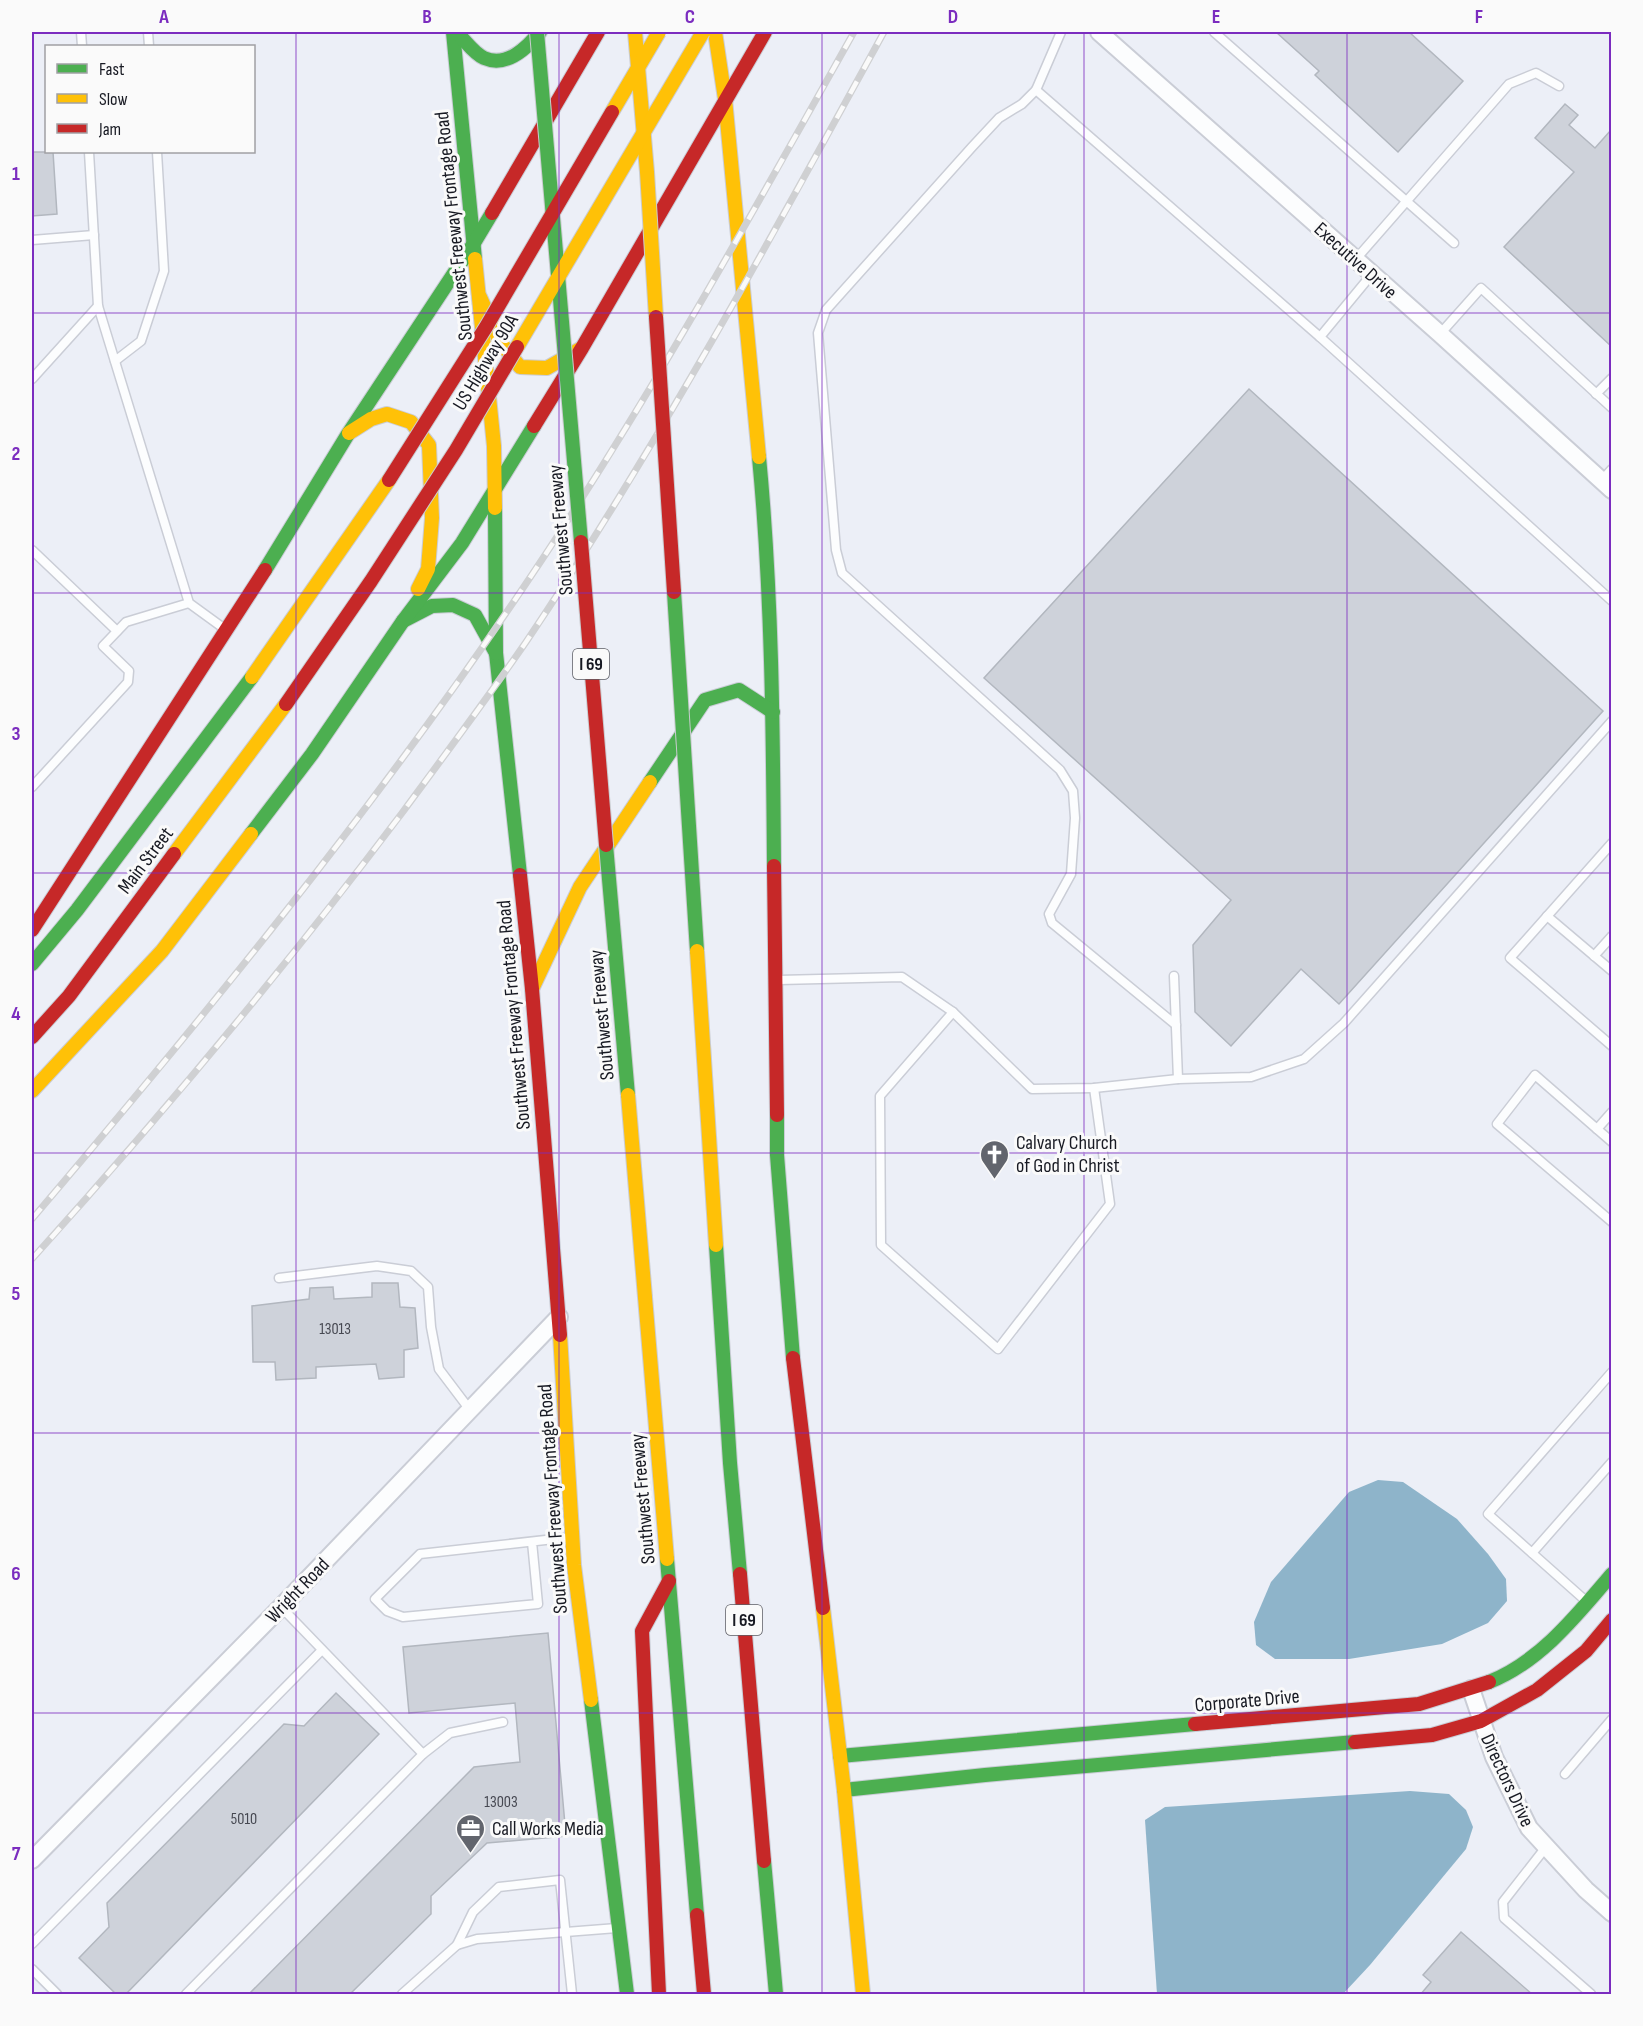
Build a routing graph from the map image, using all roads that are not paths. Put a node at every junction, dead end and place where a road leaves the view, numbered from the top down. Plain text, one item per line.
1 (455, 32) edge
2 (538, 32) edge
3 (598, 32) edge
4 (635, 32) edge
5 (659, 32) edge
6 (703, 32) edge
7 (715, 32) edge
8 (765, 32) edge
9 (1061, 32) edge
10 (1099, 32) edge
11 (1214, 32) edge
12 (1559, 86) dead end
13 (1036, 90) junction
14 (725, 99) junction
15 (88, 153) edge
16 (157, 153) edge
17 (1406, 202) junction
18 (94, 235) junction
19 (32, 240) edge
20 (474, 243) junction
21 (1454, 243) dead end
22 (1356, 259) junction
23 (1372, 274) junction
24 (480, 297) junction
25 (98, 306) junction
26 (1440, 334) junction
27 (1320, 337) junction
28 (582, 348) junction
29 (115, 361) junction
30 (1611, 378) edge
31 (32, 379) edge
32 (1596, 394) junction
33 (1611, 408) edge
34 (348, 434) junction
35 (1608, 480) edge
36 (495, 490) junction
37 (32, 550) edge
38 (1611, 601) edge
39 (189, 603) junction
40 (403, 621) junction
41 (227, 630) junction
42 (117, 631) junction
43 (496, 653) junction
44 (252, 677) joint
45 (286, 704) joint
46 (773, 711) junction
47 (1611, 721) edge
48 (32, 787) edge
49 (1611, 843) edge
50 (1547, 916) junction
51 (33, 925) edge
52 (1611, 936) edge
53 (1594, 956) junction
54 (32, 964) edge
55 (1611, 971) edge
56 (1174, 976) dead end
57 (775, 980) junction
58 (532, 989) junction
59 (954, 1012) junction
60 (1176, 1025) junction
61 (32, 1037) edge
62 (1611, 1046) edge
63 (1178, 1079) junction
64 (1095, 1088) junction
65 (32, 1091) edge
66 (1611, 1112) edge
67 (1597, 1129) junction
68 (1611, 1142) edge
69 (1611, 1222) edge
70 (279, 1278) dead end
71 (559, 1317) junction
72 (1611, 1372) edge
73 (470, 1410) junction
74 (1611, 1462) edge
75 (572, 1537) junction
76 (532, 1542) junction
77 (1532, 1553) junction
78 (1611, 1574) edge
79 (669, 1581) junction
80 (1588, 1602) junction
81 (281, 1607) junction
82 (1611, 1620) edge
83 (322, 1650) junction
84 (1471, 1689) junction
85 (1611, 1719) edge
86 (503, 1722) dead end
87 (1481, 1722) junction
88 (423, 1754) junction
89 (840, 1756) junction
90 (1565, 1774) dead end
91 (844, 1790) junction
92 (1546, 1847) junction
93 (32, 1860) edge
94 (1611, 1912) edge
95 (620, 1928) junction
96 (566, 1932) junction
97 (32, 1944) edge
98 (457, 1945) junction
99 (32, 1969) edge
100 (57, 1995) edge
101 (186, 1995) edge
102 (402, 1995) edge
103 (572, 1995) edge
104 (627, 1995) edge
105 (659, 1995) edge
106 (704, 1995) edge
107 (776, 1995) edge
108 (863, 1995) edge
109 (1591, 1995) edge

1 - 2 main road
1 - 20 main road, Southwest Freeway Frontage Road
2 - 79 main road, Southwest Freeway / I 69, bridge
3 - 20 main road
4 - 107 main road, I 69, bridge
5 - 44 main road, US Highway 90A, bridge
6 - 45 main road, US Highway 90A, bridge
7 - 14 main road
8 - 14 main road
9 - 13 lane
10 - 22 street, Executive Drive
11 - 17 lane
12 - 17 lane
13 - 27 lane
13 - 60 lane
14 - 28 main road
14 - 46 main road
15 - 18 lane
16 - 29 lane
17 - 21 lane
17 - 22 lane
18 - 19 lane
18 - 25 lane
20 - 24 main road, Southwest Freeway Frontage Road
20 - 34 main road
22 - 23 street, Executive Drive
23 - 26 street, Executive Drive
23 - 27 lane
24 - 28 main road
24 - 36 main road, Southwest Freeway Frontage Road
25 - 29 lane
25 - 31 lane
26 - 32 lane
26 - 35 street, Executive Drive
27 - 38 lane
28 - 36 main road
29 - 39 lane
30 - 32 lane
32 - 33 lane
34 - 40 main road
34 - 41 main road
36 - 40 main road
36 - 43 main road, Southwest Freeway Frontage Road
37 - 42 lane
39 - 41 lane
39 - 42 lane
40 - 43 main road
40 - 65 main road
41 - 51 main road
42 - 48 lane
43 - 58 main road, Southwest Freeway Frontage Road
44 - 54 main road, Main Street
45 - 61 main road, Main Street
46 - 57 main road
46 - 58 main road
47 - 63 lane
49 - 50 lane
50 - 53 lane
50 - 62 lane
52 - 53 lane
53 - 55 lane
56 - 60 lane
57 - 59 lane
57 - 89 main road
58 - 71 main road, Southwest Freeway Frontage Road
59 - 64 lane
59 - 64 lane
60 - 63 lane
63 - 64 lane
66 - 67 lane
67 - 68 lane
67 - 69 lane
70 - 73 lane
71 - 73 street, Wright Road
71 - 75 main road, Southwest Freeway Frontage Road
72 - 77 lane
73 - 81 street, Wright Road
74 - 77 lane
75 - 76 lane
75 - 95 main road, Southwest Freeway Frontage Road
76 - 76 lane
77 - 80 lane
78 - 80 main road, Corporate Drive
79 - 105 main road
79 - 106 main road, Southwest Freeway / I 69
80 - 84 main road, Corporate Drive
81 - 83 lane
81 - 93 street, Wright Road
82 - 87 main road
83 - 88 lane
83 - 97 lane
84 - 87 street, Directors Drive
84 - 89 main road, Corporate Drive
85 - 90 lane
86 - 88 lane
87 - 91 main road
87 - 92 street, Directors Drive
88 - 101 lane
89 - 91 main road
91 - 108 main road
92 - 94 street, Directors Drive
92 - 109 lane
95 - 96 lane
95 - 104 main road, Southwest Freeway Frontage Road
96 - 98 lane
96 - 98 lane
96 - 103 lane
98 - 102 lane
99 - 100 lane

